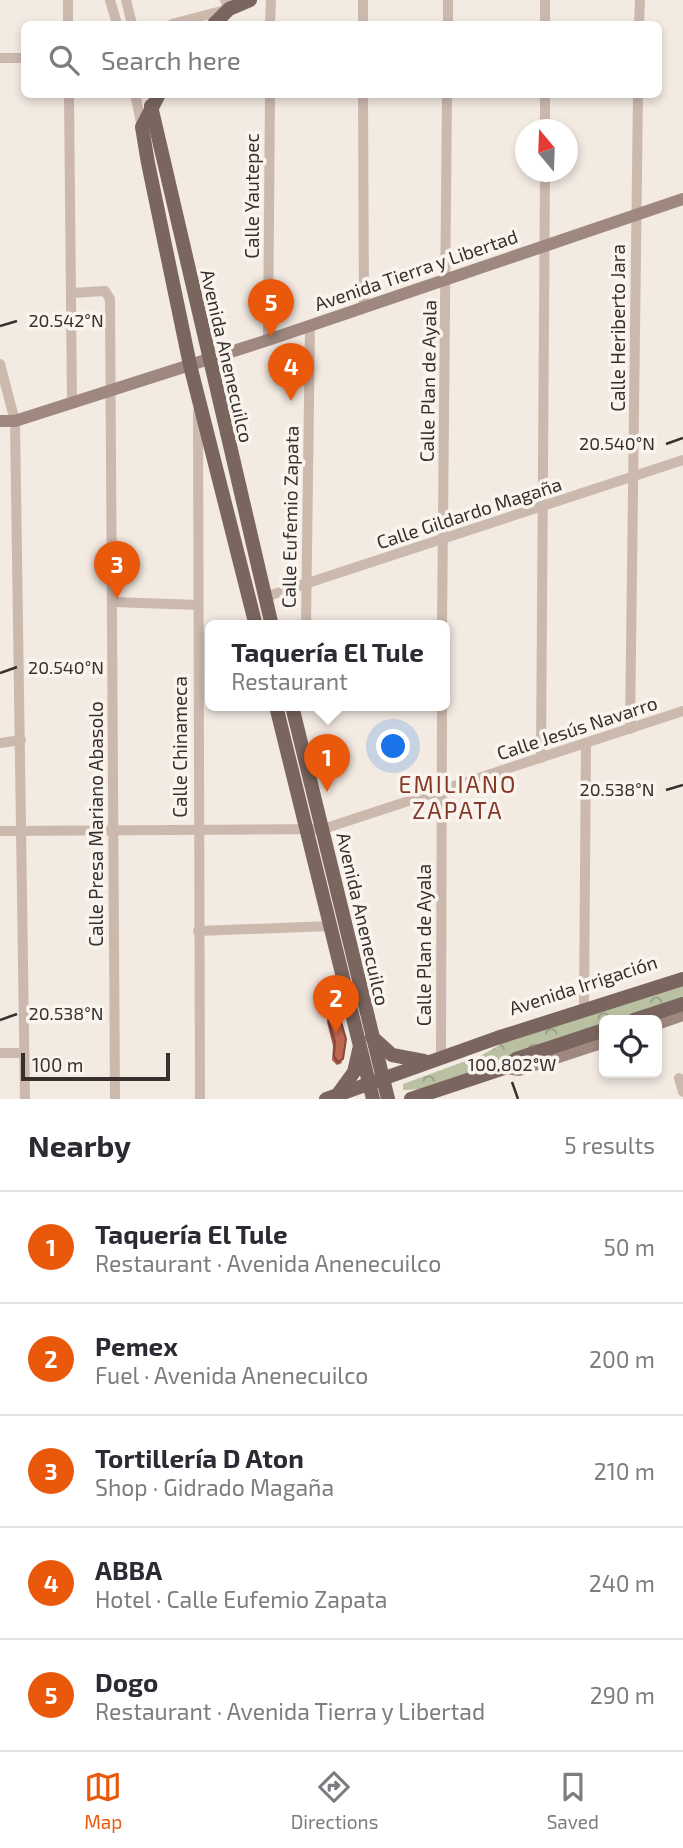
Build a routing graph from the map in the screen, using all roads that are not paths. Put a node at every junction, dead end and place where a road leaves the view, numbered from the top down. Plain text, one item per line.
1 (68, 0) edge
2 (110, 0) edge
3 (126, 0) edge
4 (250, 0) edge
5 (271, 0) edge
6 (363, 0) edge
7 (448, 0) edge
8 (545, 0) edge
9 (640, 0) edge
10 (227, 5) edge
11 (68, 21) edge
12 (116, 21) edge
13 (131, 21) edge
14 (181, 21) edge
15 (216, 21) edge
16 (270, 21) edge
17 (363, 21) edge
18 (447, 21) edge
19 (545, 21) edge
20 (639, 21) edge
21 (0, 58) edge
22 (21, 58) edge
23 (69, 98) edge
24 (136, 98) edge
25 (153, 98) edge
26 (270, 98) edge
27 (363, 98) edge
28 (447, 98) edge
29 (545, 98) edge
30 (638, 98) edge
31 (545, 119) edge
32 (142, 127) junction
33 (545, 182) edge
34 (683, 199) edge
35 (636, 215) junction
36 (545, 246) junction
37 (447, 279) junction
38 (71, 293) junction
39 (364, 308) junction
40 (310, 326) junction
41 (268, 340) junction
42 (208, 359) junction
43 (0, 364) edge
44 (190, 365) junction
45 (113, 388) junction
46 (198, 394) junction
47 (72, 402) junction
48 (0, 421) edge
49 (15, 421) junction
50 (683, 460) edge
51 (635, 476) junction
52 (540, 508) junction
53 (443, 541) junction
54 (307, 584) junction
55 (265, 597) junction
56 (113, 603) junction
57 (198, 605) junction
58 (254, 620) edge
59 (271, 620) edge
60 (306, 620) edge
61 (442, 620) edge
62 (277, 711) edge
63 (294, 711) edge
64 (442, 711) edge
65 (683, 711) edge
66 (630, 729) junction
67 (21, 740) junction
68 (0, 743) edge
69 (586, 743) junction
70 (541, 758) junction
71 (441, 791) junction
72 (323, 829) junction
73 (113, 830) junction
74 (0, 831) edge
75 (22, 831) junction
76 (307, 831) junction
77 (197, 832) junction
78 (330, 926) junction
79 (198, 931) junction
80 (683, 972) edge
81 (683, 979) edge
82 (683, 1004) edge
83 (587, 1007) junction
84 (649, 1015) edge
85 (683, 1015) edge
86 (662, 1022) edge
87 (599, 1036) edge
88 (366, 1042) junction
89 (24, 1053) junction
90 (0, 1054) edge
91 (435, 1059) junction
92 (679, 1079) dead end
93 (376, 1081) junction
94 (683, 1092) edge
95 (331, 1097) edge
96 (419, 1097) edge
97 (24, 1099) edge
98 (115, 1099) edge
99 (200, 1099) edge
100 (373, 1099) edge
101 (387, 1099) edge

1 - 11 street
2 - 12 street
3 - 13 street
4 - 10 main road
5 - 16 street
6 - 17 street
7 - 18 street
8 - 19 street
9 - 20 street
10 - 14 street
10 - 15 main road
21 - 22 street
23 - 38 street
24 - 32 street, Avenida Anenecuilco
25 - 32 main road
25 - 42 main road, Avenida Anenecuilco
26 - 41 street, Calle Yautepec
27 - 39 street
28 - 37 street, Calle Plan de Ayala
29 - 31 street
30 - 35 street, Calle Heriberto Jara
32 - 44 main road, Avenida Anenecuilco
33 - 36 street
34 - 35 street, Avenida Tierra y Libertad
35 - 36 street, Avenida Tierra y Libertad
35 - 51 street, Calle Heriberto Jara
36 - 37 street, Avenida Tierra y Libertad
36 - 52 street
37 - 39 street, Avenida Tierra y Libertad
37 - 53 street, Calle Plan de Ayala
38 - 45 street, Calle Presa Mariano Abasolo
38 - 47 street
39 - 40 street, Avenida Tierra y Libertad
40 - 41 street, Avenida Tierra y Libertad
40 - 54 street, Calle Eufemio Zapata
41 - 42 street, Avenida Tierra y Libertad
42 - 44 street, Avenida Tierra y Libertad
42 - 55 main road, Avenida Anenecuilco
43 - 49 street
44 - 45 street, Avenida Tierra y Libertad
44 - 46 main road, Avenida Anenecuilco
45 - 47 street, Avenida Tierra y Libertad
45 - 56 street, Calle Presa Mariano Abasolo
46 - 57 street, Calle Chinameca
46 - 58 main road, Avenida Anenecuilco
47 - 49 street, Avenida Tierra y Libertad
48 - 49 street, Avenida Tierra y Libertad
49 - 67 street
50 - 51 street, Calle Gildardo Magaña
51 - 52 street, Calle Gildardo Magaña
51 - 66 street, Calle Heriberto Jara
52 - 53 street, Calle Gildardo Magaña
52 - 70 street
53 - 54 street, Calle Gildardo Magaña
53 - 61 street, Calle Plan de Ayala
54 - 55 street, Calle Gildardo Magaña
54 - 60 street, Calle Eufemio Zapata
55 - 59 main road, Avenida Anenecuilco
56 - 57 street
56 - 73 street, Calle Presa Mariano Abasolo
57 - 77 street, Calle Chinameca
62 - 76 main road, Avenida Anenecuilco
63 - 72 main road, Avenida Anenecuilco
64 - 71 street, Calle Plan de Ayala
65 - 66 street, Calle Jesús Navarro
66 - 69 street, Calle Jesús Navarro
67 - 68 street
67 - 75 street
69 - 70 street, Calle Jesús Navarro
69 - 83 street
70 - 71 street, Calle Jesús Navarro
71 - 72 street, Calle Jesús Navarro
71 - 91 street, Calle Plan de Ayala
72 - 76 street, Calle Jesús Navarro
72 - 88 main road, Avenida Anenecuilco
73 - 75 street, Calle Jesús Navarro
73 - 77 street, Calle Jesús Navarro
73 - 98 street, Calle Presa Mariano Abasolo
74 - 75 street, Calle Jesús Navarro
75 - 89 street
76 - 77 street, Calle Jesús Navarro
76 - 78 main road, Avenida Anenecuilco
77 - 79 street, Calle Chinameca
78 - 79 street
78 - 88 main road, Avenida Anenecuilco
79 - 99 street, Calle Chinameca
80 - 83 street, Avenida Irrigación
81 - 83 main road, Avenida Irrigación
82 - 84 main road
83 - 91 main road, Avenida Irrigación
85 - 86 street
87 - 96 main road
88 - 91 main road
88 - 93 main road, Avenida Anenecuilco
88 - 95 main road
89 - 90 street
89 - 97 street
91 - 93 main road, Avenida Irrigación
92 - 94 street
93 - 95 main road, Avenida Irrigación
93 - 100 main road, Avenida Anenecuilco
93 - 101 main road, Avenida Anenecuilco

